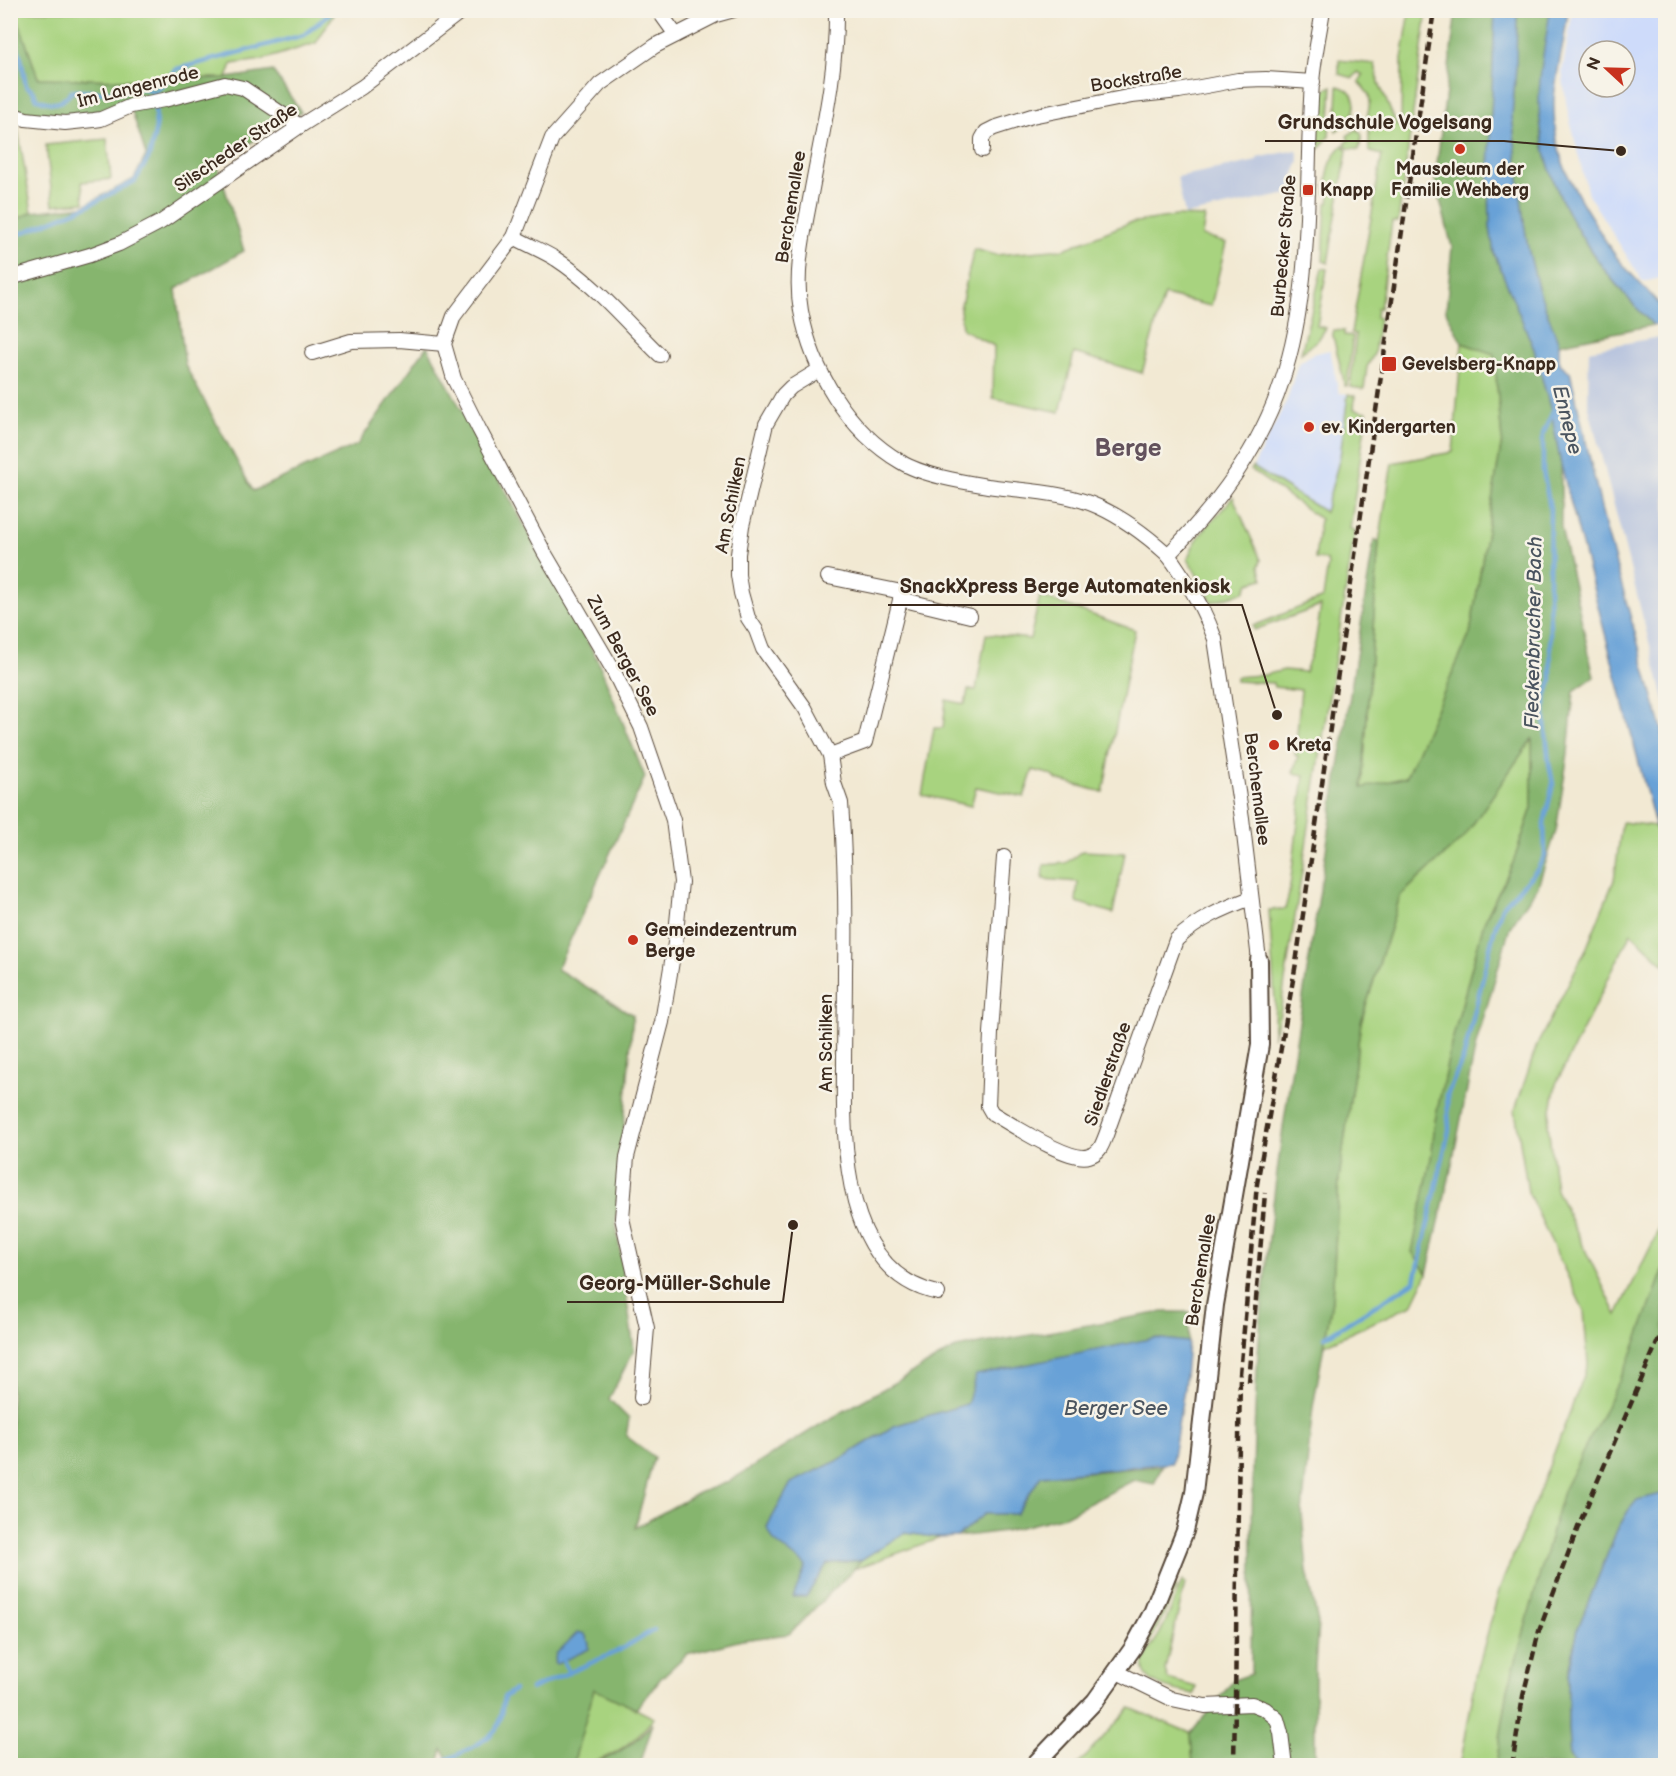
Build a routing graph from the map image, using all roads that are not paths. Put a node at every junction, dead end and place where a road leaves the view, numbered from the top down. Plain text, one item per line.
1 (463, 10) edge
2 (658, 10) edge
3 (734, 10) edge
4 (836, 10) edge
5 (1323, 10) edge
6 (676, 35) junction
7 (1312, 81) junction
8 (10, 114) edge
9 (300, 126) junction
10 (982, 150) dead end
11 (514, 237) junction
12 (10, 278) edge
13 (444, 344) junction
14 (312, 353) dead end
15 (660, 355) dead end
16 (819, 370) junction
17 (1167, 555) junction
18 (828, 577) dead end
19 (900, 599) junction
20 (970, 616) dead end
21 (830, 755) junction
22 (1004, 858) dead end
23 (1251, 898) junction
24 (1258, 960) joint
25 (938, 1293) dead end
26 (641, 1398) dead end
27 (1117, 1672) junction
28 (1033, 1766) edge
29 (1285, 1766) edge

1 - 9 street, Silscheder Straße
2 - 6 street
3 - 6 street
4 - 16 street, Berchemallee
5 - 7 street, Burbecker Straße
6 - 11 street
7 - 10 street, Bockstraße
7 - 17 street, Burbecker Straße
8 - 9 street, Im Langenrode
9 - 12 street, Silscheder Straße
11 - 13 street
11 - 15 street
13 - 14 street
13 - 26 street, Zum Berger See
16 - 17 street, Berchemallee
16 - 21 street, Am Schilken
17 - 23 street, Berchemallee
18 - 19 street
19 - 20 street
19 - 21 street
21 - 25 street, Am Schilken
22 - 23 street, Siedlerstraße
23 - 24 street, Berchemallee
24 - 27 street, Berchemallee
27 - 28 street, Berchemallee
27 - 29 street

